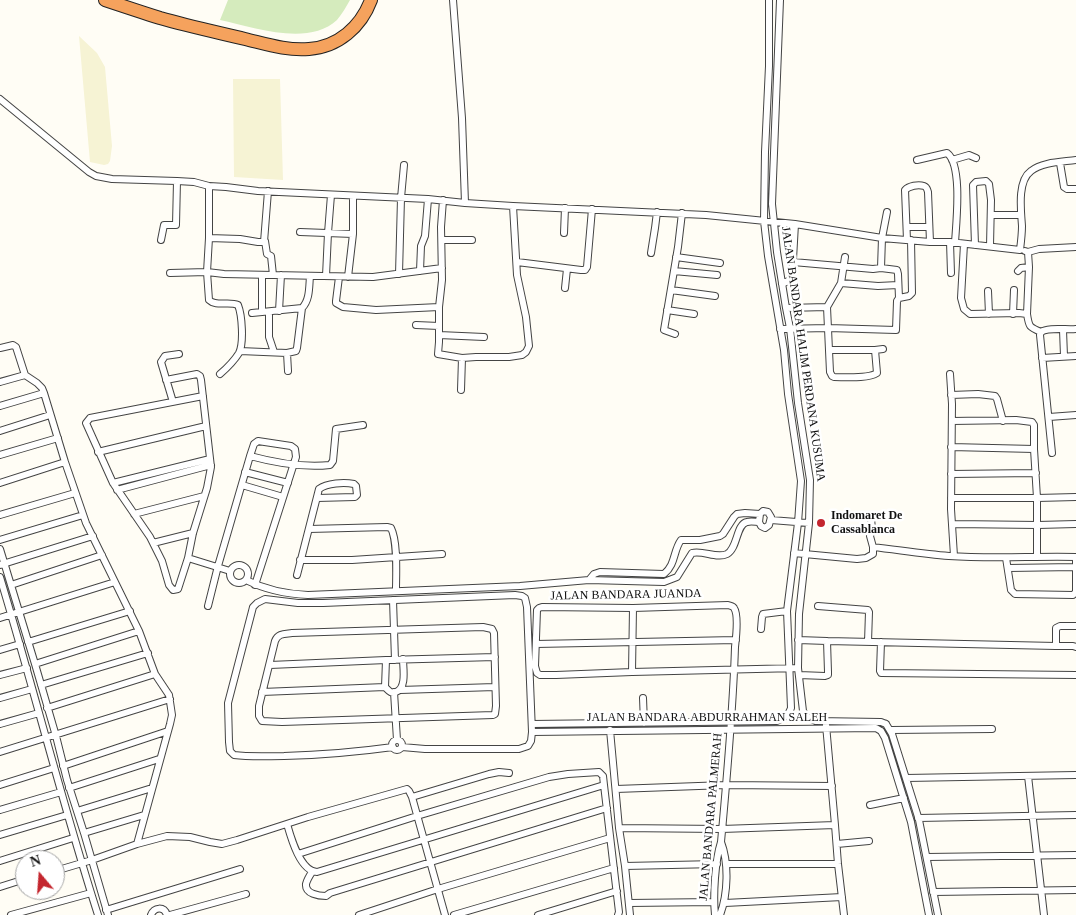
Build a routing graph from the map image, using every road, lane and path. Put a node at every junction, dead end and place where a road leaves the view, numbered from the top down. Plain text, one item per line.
1 (105, 0) edge
2 (371, 0) edge
3 (453, 0) edge
4 (769, 0) edge
5 (780, 0) edge
6 (0, 99) edge
7 (764, 154) junction
8 (774, 154) junction
9 (976, 158) dead end
10 (917, 160) dead end
11 (952, 160) junction
12 (1076, 160) edge
13 (1060, 163) junction
14 (404, 165) dead end
15 (177, 181) junction
16 (209, 186) junction
17 (1076, 189) edge
18 (268, 191) junction
19 (331, 195) junction
20 (353, 196) junction
21 (401, 198) junction
22 (428, 199) junction
23 (443, 200) junction
24 (465, 203) junction
25 (513, 206) junction
26 (565, 208) junction
27 (592, 209) junction
28 (657, 212) junction
29 (887, 212) dead end
30 (682, 213) junction
31 (991, 215) junction
32 (1021, 215) junction
33 (764, 220) junction
34 (773, 222) junction
35 (795, 224) junction
36 (300, 232) dead end
37 (328, 233) junction
38 (564, 233) dead end
39 (884, 233) junction
40 (353, 234) junction
41 (908, 235) junction
42 (929, 235) junction
43 (209, 238) junction
44 (162, 240) dead end
45 (442, 240) junction
46 (472, 240) dead end
47 (265, 241) junction
48 (952, 242) junction
49 (964, 244) junction
50 (975, 245) junction
51 (990, 246) junction
52 (1076, 247) edge
53 (1020, 250) junction
54 (1028, 252) junction
55 (651, 253) dead end
56 (676, 257) junction
57 (845, 257) dead end
58 (517, 262) junction
59 (793, 262) junction
60 (720, 263) dead end
61 (844, 266) junction
62 (1029, 267) junction
63 (442, 268) junction
64 (566, 268) junction
65 (881, 268) junction
66 (420, 271) junction
67 (674, 271) junction
68 (207, 272) junction
69 (1018, 272) dead end
70 (951, 273) dead end
71 (170, 274) dead end
72 (398, 274) junction
73 (262, 275) junction
74 (273, 275) junction
75 (281, 275) junction
76 (717, 275) dead end
77 (310, 276) junction
78 (326, 276) junction
79 (339, 277) junction
80 (348, 277) junction
81 (841, 283) junction
82 (782, 284) junction
83 (898, 286) junction
84 (565, 288) dead end
85 (671, 290) junction
86 (988, 290) dead end
87 (1014, 290) dead end
88 (715, 296) dead end
89 (899, 298) junction
90 (827, 307) junction
91 (302, 308) junction
92 (439, 308) junction
93 (786, 308) junction
94 (667, 310) junction
95 (279, 311) junction
96 (265, 312) junction
97 (252, 313) dead end
98 (694, 314) dead end
99 (989, 314) junction
100 (1013, 314) junction
101 (1027, 314) junction
102 (416, 325) dead end
103 (439, 326) junction
104 (780, 328) junction
105 (790, 328) junction
106 (828, 328) junction
107 (1076, 329) edge
108 (1063, 330) junction
109 (1041, 332) junction
110 (675, 334) dead end
111 (439, 335) junction
112 (484, 338) dead end
113 (0, 348) edge
114 (883, 349) dead end
115 (829, 350) junction
116 (875, 350) junction
117 (240, 351) junction
118 (274, 352) junction
119 (287, 353) junction
120 (179, 354) dead end
121 (1064, 356) junction
122 (1076, 356) edge
123 (462, 358) junction
124 (1042, 358) junction
125 (288, 371) dead end
126 (220, 374) dead end
127 (950, 374) dead end
128 (24, 375) junction
129 (166, 380) junction
130 (0, 382) edge
131 (462, 390) dead end
132 (44, 393) junction
133 (952, 395) junction
134 (203, 396) junction
135 (173, 402) junction
136 (0, 406) edge
137 (50, 415) junction
138 (1076, 415) edge
139 (1049, 417) junction
140 (952, 421) junction
141 (1002, 421) junction
142 (363, 425) dead end
143 (206, 426) junction
144 (0, 430) edge
145 (58, 438) junction
146 (952, 447) junction
147 (1034, 449) junction
148 (98, 452) junction
149 (1052, 453) dead end
150 (0, 456) edge
151 (250, 456) junction
152 (65, 462) junction
153 (210, 462) junction
154 (293, 465) junction
155 (245, 472) junction
156 (1036, 473) junction
157 (951, 474) junction
158 (160, 475) junction
159 (0, 483) edge
160 (113, 483) junction
161 (288, 483) junction
162 (242, 485) junction
163 (117, 490) junction
164 (75, 493) junction
165 (204, 496) junction
166 (283, 497) junction
167 (1076, 497) edge
168 (317, 498) junction
169 (951, 498) junction
170 (1038, 498) junction
171 (134, 514) junction
172 (760, 514) junction
173 (0, 515) edge
174 (83, 515) junction
175 (871, 518) dead end
176 (771, 520) junction
177 (759, 522) junction
178 (796, 523) junction
179 (809, 523) junction
180 (952, 524) junction
181 (1076, 524) edge
182 (1038, 525) junction
183 (309, 529) junction
184 (193, 533) junction
185 (93, 536) junction
186 (0, 540) edge
187 (690, 541) junction
188 (153, 543) junction
189 (873, 547) junction
190 (0, 549) edge
191 (692, 553) junction
192 (794, 553) junction
193 (805, 553) junction
194 (442, 554) dead end
195 (102, 556) junction
196 (952, 556) junction
197 (1037, 556) junction
198 (396, 557) junction
199 (1076, 557) edge
200 (188, 558) junction
201 (1006, 558) junction
202 (300, 560) junction
203 (2, 564) edge
204 (218, 566) junction
205 (1076, 567) edge
206 (1008, 568) junction
207 (230, 571) junction
208 (297, 574) dead end
209 (664, 574) junction
210 (0, 577) edge
211 (246, 580) junction
212 (589, 580) junction
213 (115, 582) junction
214 (664, 582) junction
215 (11, 585) junction
216 (255, 585) junction
217 (2, 590) edge
218 (396, 591) junction
219 (394, 600) junction
220 (208, 606) dead end
221 (818, 606) dead end
222 (633, 608) junction
223 (130, 611) junction
224 (787, 611) junction
225 (20, 612) junction
226 (11, 615) junction
227 (0, 618) edge
228 (1076, 626) edge
229 (761, 629) dead end
230 (394, 630) junction
231 (139, 631) junction
232 (736, 640) junction
233 (798, 640) junction
234 (827, 641) junction
235 (28, 642) junction
236 (632, 642) junction
237 (868, 642) junction
238 (881, 642) junction
239 (20, 644) junction
240 (536, 644) junction
241 (1056, 646) junction
242 (1076, 647) edge
243 (0, 650) edge
244 (148, 653) junction
245 (32, 654) junction
246 (24, 656) junction
247 (495, 657) junction
248 (403, 659) junction
249 (386, 660) junction
250 (395, 660) junction
251 (35, 664) junction
252 (270, 665) junction
253 (27, 668) junction
254 (735, 669) junction
255 (789, 669) junction
256 (632, 672) junction
257 (799, 672) junction
258 (155, 674) junction
259 (0, 675) edge
260 (1076, 675) edge
261 (41, 685) junction
262 (385, 687) junction
263 (495, 687) junction
264 (32, 689) junction
265 (397, 691) junction
266 (262, 692) junction
267 (0, 698) edge
268 (643, 698) dead end
269 (170, 699) junction
270 (47, 708) junction
271 (791, 708) joint
272 (803, 711) joint
273 (39, 712) junction
274 (396, 718) junction
275 (777, 721) junction
276 (826, 721) junction
277 (731, 722) junction
278 (644, 723) junction
279 (0, 724) edge
280 (886, 724) junction
281 (532, 728) junction
282 (777, 729) junction
283 (827, 729) junction
284 (992, 729) dead end
285 (610, 730) junction
286 (731, 730) junction
287 (891, 730) junction
288 (168, 731) junction
289 (881, 731) junction
290 (56, 736) junction
291 (46, 739) junction
292 (397, 740) junction
293 (402, 746) junction
294 (393, 747) junction
295 (0, 752) edge
296 (159, 759) junction
297 (63, 766) junction
298 (54, 768) junction
299 (509, 772) dead end
300 (1076, 775) edge
301 (1028, 776) junction
302 (906, 778) junction
303 (58, 784) junction
304 (0, 785) edge
305 (68, 785) junction
306 (604, 785) junction
307 (726, 785) junction
308 (832, 786) junction
309 (152, 788) junction
310 (616, 789) junction
311 (61, 792) junction
312 (412, 797) junction
313 (904, 798) junction
314 (870, 805) dead end
315 (606, 808) junction
316 (0, 810) edge
317 (77, 811) junction
318 (67, 815) junction
319 (144, 815) junction
320 (1032, 815) junction
321 (1076, 815) edge
322 (417, 816) junction
323 (918, 818) junction
324 (286, 824) junction
325 (836, 825) junction
326 (619, 828) junction
327 (722, 829) junction
328 (84, 833) junction
329 (0, 835) edge
330 (74, 838) junction
331 (610, 838) junction
332 (424, 839) junction
333 (869, 841) dead end
334 (721, 842) junction
335 (136, 844) junction
336 (837, 844) junction
337 (298, 854) junction
338 (1076, 855) edge
339 (1037, 856) junction
340 (927, 857) junction
341 (92, 860) junction
342 (0, 861) edge
343 (430, 861) junction
344 (82, 863) junction
345 (717, 864) junction
346 (726, 864) junction
347 (838, 864) junction
348 (625, 866) junction
349 (65, 868) edge
350 (614, 868) junction
351 (240, 869) dead end
352 (312, 872) junction
353 (15, 882) edge
354 (0, 887) edge
355 (438, 890) junction
356 (1042, 890) junction
357 (1076, 890) edge
358 (617, 891) junction
359 (933, 892) junction
360 (91, 893) junction
361 (246, 894) dead end
362 (842, 897) junction
363 (714, 902) junction
364 (725, 902) junction
365 (629, 903) junction
366 (107, 913) edge
367 (11, 915) edge
368 (98, 915) edge
369 (151, 915) edge
370 (169, 915) edge
371 (359, 915) edge
372 (445, 915) edge
373 (454, 915) edge
374 (538, 915) edge
375 (618, 915) edge
376 (630, 915) edge
377 (714, 915) edge
378 (720, 915) edge
379 (844, 915) edge
380 (929, 915) edge
381 (938, 915) edge
382 (1044, 915) edge

1 - 2 highway
3 - 24 street
4 - 7 street, JALAN BANDARA HALIM PERDANA KUSUMA
5 - 8 street, JALAN BANDARA HALIM PERDANA KUSUMA
6 - 15 street
7 - 8 street
7 - 33 street, JALAN BANDARA HALIM PERDANA KUSUMA
8 - 34 street, JALAN BANDARA HALIM PERDANA KUSUMA
9 - 11 street
10 - 11 street
11 - 48 street
12 - 13 street
13 - 17 street
13 - 32 street
14 - 21 street
15 - 16 street
15 - 44 street
16 - 18 street
16 - 43 street
18 - 19 street
18 - 47 street
19 - 20 street
19 - 37 street
20 - 21 street
20 - 40 street
21 - 22 street
21 - 72 street
22 - 23 street
22 - 66 street
23 - 24 street
23 - 45 street
24 - 25 street
25 - 26 street
25 - 58 street
26 - 27 street
26 - 38 street
27 - 28 street
27 - 64 street
28 - 30 street
28 - 55 street
29 - 39 street
30 - 33 street
30 - 56 street
31 - 32 street
31 - 50 street
31 - 51 street
32 - 53 street
33 - 34 street
33 - 104 street, JALAN BANDARA HALIM PERDANA KUSUMA
34 - 35 street
34 - 82 street, JALAN BANDARA HALIM PERDANA KUSUMA
35 - 39 street
35 - 59 street
36 - 37 street
37 - 40 street
37 - 78 street
39 - 41 street
39 - 65 street
40 - 80 street
41 - 42 street
41 - 42 street
41 - 42 street
41 - 89 street
42 - 48 street
43 - 47 street
43 - 68 street
45 - 46 street
45 - 63 street
47 - 74 street
48 - 49 street
48 - 70 street
49 - 50 street
49 - 99 street
50 - 51 street
51 - 53 street
52 - 54 street
53 - 54 street
54 - 62 street
56 - 60 street
56 - 67 street
57 - 61 street
58 - 64 street
58 - 123 street
59 - 61 street
59 - 82 street
61 - 65 street
61 - 81 street
62 - 69 street
62 - 101 street
63 - 66 street
63 - 92 street
64 - 84 street
65 - 83 street
66 - 72 street
67 - 76 street
67 - 85 street
68 - 71 street
68 - 73 street
68 - 117 street
72 - 80 street
73 - 74 street
73 - 96 street
74 - 75 street
75 - 77 street
75 - 95 street
77 - 78 street
77 - 91 street
78 - 79 street
79 - 80 street
79 - 92 street
81 - 83 street
81 - 90 street
82 - 93 street, JALAN BANDARA HALIM PERDANA KUSUMA
83 - 89 street
85 - 88 street
85 - 94 street
86 - 99 street
87 - 100 street
89 - 106 street
90 - 93 street
90 - 106 street
91 - 95 street
91 - 119 street
92 - 103 street
93 - 105 street, JALAN BANDARA HALIM PERDANA KUSUMA
94 - 98 street
94 - 110 street
95 - 96 street
96 - 97 street
96 - 118 street
99 - 100 street
100 - 101 street
101 - 109 street
102 - 103 street
103 - 111 street
104 - 105 street
104 - 178 street, JALAN BANDARA HALIM PERDANA KUSUMA
105 - 106 street
105 - 179 street, JALAN BANDARA HALIM PERDANA KUSUMA
106 - 115 street
107 - 108 street
108 - 109 street
108 - 121 street
109 - 124 street
111 - 112 street
111 - 123 street
113 - 128 street
114 - 116 street
115 - 116 street
115 - 116 street
117 - 118 street
117 - 126 street
118 - 119 street
119 - 125 street
120 - 129 street
121 - 122 street
121 - 124 street
123 - 131 street
124 - 139 street
127 - 133 street
128 - 130 street
128 - 132 street
129 - 134 street
129 - 135 street
132 - 136 street
132 - 137 street
133 - 140 street
133 - 141 street
134 - 135 street
134 - 143 street
135 - 148 street
137 - 144 street
137 - 145 street
138 - 139 street
139 - 149 street
140 - 141 street
140 - 146 street
141 - 147 street
142 - 154 street
143 - 148 street
143 - 153 street
145 - 150 street
145 - 152 street
146 - 147 street
146 - 157 street
147 - 156 street
148 - 160 street
151 - 154 street
151 - 154 street
151 - 155 street
152 - 159 street
152 - 164 street
153 - 158 street
153 - 165 street
154 - 161 street
155 - 161 street
155 - 162 street
156 - 157 street
156 - 170 street
157 - 169 street
158 - 160 street
158 - 163 street
160 - 163 street
161 - 166 street
162 - 166 street
162 - 204 street
163 - 171 street
164 - 173 street
164 - 174 street
165 - 171 street
165 - 184 street
166 - 216 street
167 - 170 street
168 - 168 street
168 - 183 street
169 - 170 street
169 - 180 street
170 - 182 street
171 - 188 street
172 - 176 street
172 - 177 street
172 - 187 street
174 - 185 street
174 - 186 street
175 - 189 street
176 - 177 street
176 - 178 street
177 - 191 street
178 - 179 street
178 - 192 street, JALAN BANDARA HALIM PERDANA KUSUMA
179 - 193 street, JALAN BANDARA HALIM PERDANA KUSUMA
180 - 182 street
180 - 196 street
181 - 182 street
182 - 197 street
183 - 198 street
183 - 202 street
184 - 188 street
184 - 200 street
185 - 195 street
185 - 203 street
187 - 191 street
187 - 209 street
188 - 200 street
189 - 193 street
189 - 196 street
190 - 203 street
191 - 214 street
192 - 193 street
192 - 224 street, JALAN BANDARA HALIM PERDANA KUSUMA
193 - 233 street, JALAN BANDARA HALIM PERDANA KUSUMA
194 - 198 street
195 - 213 street
195 - 215 street
196 - 201 street
197 - 199 street
197 - 201 street
198 - 202 street
198 - 218 street
199 - 205 street
200 - 204 street
201 - 206 street
202 - 208 street
203 - 215 street
204 - 207 street
204 - 220 street
205 - 206 street
205 - 206 street
207 - 211 street
207 - 211 street
209 - 212 street
209 - 214 street
210 - 217 street
211 - 216 street
212 - 214 street
212 - 218 street
213 - 223 street
213 - 225 street
215 - 225 street
216 - 218 street
217 - 226 street
219 - 230 street
219 - 281 street
219 - 294 street
221 - 237 street
222 - 232 street, JALAN BANDARA JUANDA
222 - 236 street
222 - 240 street, JALAN BANDARA JUANDA
223 - 231 street
223 - 235 street
224 - 229 street
224 - 255 street, JALAN BANDARA HALIM PERDANA KUSUMA
225 - 226 street
225 - 235 street
226 - 227 street
226 - 239 street
228 - 241 street
230 - 247 street
230 - 250 street
230 - 252 street
231 - 244 street
231 - 251 street
232 - 236 street
232 - 254 street, JALAN BANDARA JUANDA
233 - 234 street
233 - 257 street, JALAN BANDARA HALIM PERDANA KUSUMA
234 - 237 street
234 - 257 street, JALAN BANDARA JUANDA
235 - 245 street
236 - 240 street
236 - 256 street
237 - 238 street
238 - 241 street
238 - 260 street
239 - 243 street
239 - 246 street
240 - 256 street, JALAN BANDARA JUANDA
241 - 242 street
244 - 258 street
244 - 261 street
245 - 246 street
245 - 251 street
246 - 253 street
247 - 248 street
247 - 263 street
248 - 250 street
248 - 265 street
249 - 250 street
249 - 252 street
249 - 262 street
251 - 261 street
252 - 266 street
253 - 259 street
253 - 264 street
254 - 255 street, JALAN BANDARA JUANDA
254 - 256 street, JALAN BANDARA JUANDA
254 - 277 street, JALAN BANDARA JUANDA
255 - 257 street, JALAN BANDARA JUANDA
255 - 271 street, JALAN BANDARA HALIM PERDANA KUSUMA
257 - 272 street, JALAN BANDARA HALIM PERDANA KUSUMA
258 - 269 street
258 - 270 street
261 - 270 street
262 - 265 street
262 - 266 street
263 - 265 street
263 - 274 street
264 - 267 street
264 - 273 street
265 - 274 street
266 - 274 street
268 - 278 street
269 - 288 street
269 - 290 street
270 - 290 street
271 - 275 street, JALAN BANDARA ABDURRAHMAN SALEH
272 - 276 street, JALAN BANDARA ABDURRAHMAN SALEH
273 - 279 street
273 - 291 street
274 - 292 street
275 - 277 street, JALAN BANDARA ABDURRAHMAN SALEH
275 - 282 street
276 - 280 street, JALAN BANDARA ABDURRAHMAN SALEH
276 - 283 street
277 - 278 street, JALAN BANDARA ABDURRAHMAN SALEH
277 - 286 street, JALAN BANDARA PALMERAH
278 - 281 street, JALAN BANDARA ABDURRAHMAN SALEH
280 - 287 street
280 - 289 street
281 - 285 street, JALAN BANDARA ABDURRAHMAN SALEH
281 - 293 street
282 - 283 street, JALAN BANDARA ABDURRAHMAN SALEH
282 - 286 street, JALAN BANDARA ABDURRAHMAN SALEH
283 - 289 street, JALAN BANDARA ABDURRAHMAN SALEH
283 - 308 street
284 - 287 street
285 - 286 street, JALAN BANDARA ABDURRAHMAN SALEH
285 - 310 street
286 - 307 street, JALAN BANDARA PALMERAH
287 - 302 street
288 - 296 street
288 - 297 street
289 - 313 street
290 - 291 street
290 - 297 street
291 - 295 street
291 - 298 street
292 - 293 street
292 - 294 street
293 - 294 street
296 - 305 street
296 - 309 street
297 - 305 street
298 - 303 street
298 - 304 street
299 - 312 street
300 - 301 street
301 - 302 street
301 - 320 street
302 - 323 street
303 - 305 street
303 - 311 street
305 - 317 street
306 - 315 street
306 - 322 street
306 - 332 street
307 - 308 street
307 - 310 street
307 - 327 street, JALAN BANDARA PALMERAH
308 - 325 street
309 - 317 street
309 - 319 street
310 - 326 street
311 - 316 street
311 - 318 street
312 - 322 street
312 - 324 street
313 - 314 street
313 - 380 street
315 - 331 street
315 - 343 street
317 - 328 street
318 - 329 street
318 - 330 street
319 - 328 street
319 - 335 street
320 - 321 street
320 - 323 street
320 - 339 street
322 - 332 street
322 - 337 street
323 - 340 street
324 - 335 street
324 - 337 street
325 - 327 street
325 - 336 street
326 - 327 street
326 - 348 street
327 - 334 street, JALAN BANDARA PALMERAH
328 - 341 street
330 - 342 street
330 - 344 street
331 - 350 street
331 - 355 street
332 - 343 street
332 - 352 street
333 - 336 street
334 - 345 street, JALAN BANDARA PALMERAH
334 - 346 street
335 - 341 street
336 - 347 street
337 - 352 street
338 - 339 street
339 - 340 street
339 - 356 street
340 - 359 street
341 - 344 street
341 - 366 street
343 - 352 street
343 - 355 street
344 - 349 street
344 - 360 street
345 - 348 street
345 - 363 street, JALAN BANDARA PALMERAH
346 - 347 street
346 - 364 street
347 - 362 street
348 - 365 street
350 - 358 street
350 - 373 street
351 - 366 street
353 - 354 street
355 - 371 street
355 - 372 street
356 - 357 street
356 - 359 street
356 - 382 street
358 - 374 street
358 - 375 street
359 - 381 street
360 - 367 street
360 - 368 street
361 - 370 street
362 - 364 street
362 - 379 street
363 - 365 street
363 - 377 street, JALAN BANDARA PALMERAH
364 - 378 street
365 - 376 street
369 - 370 street

